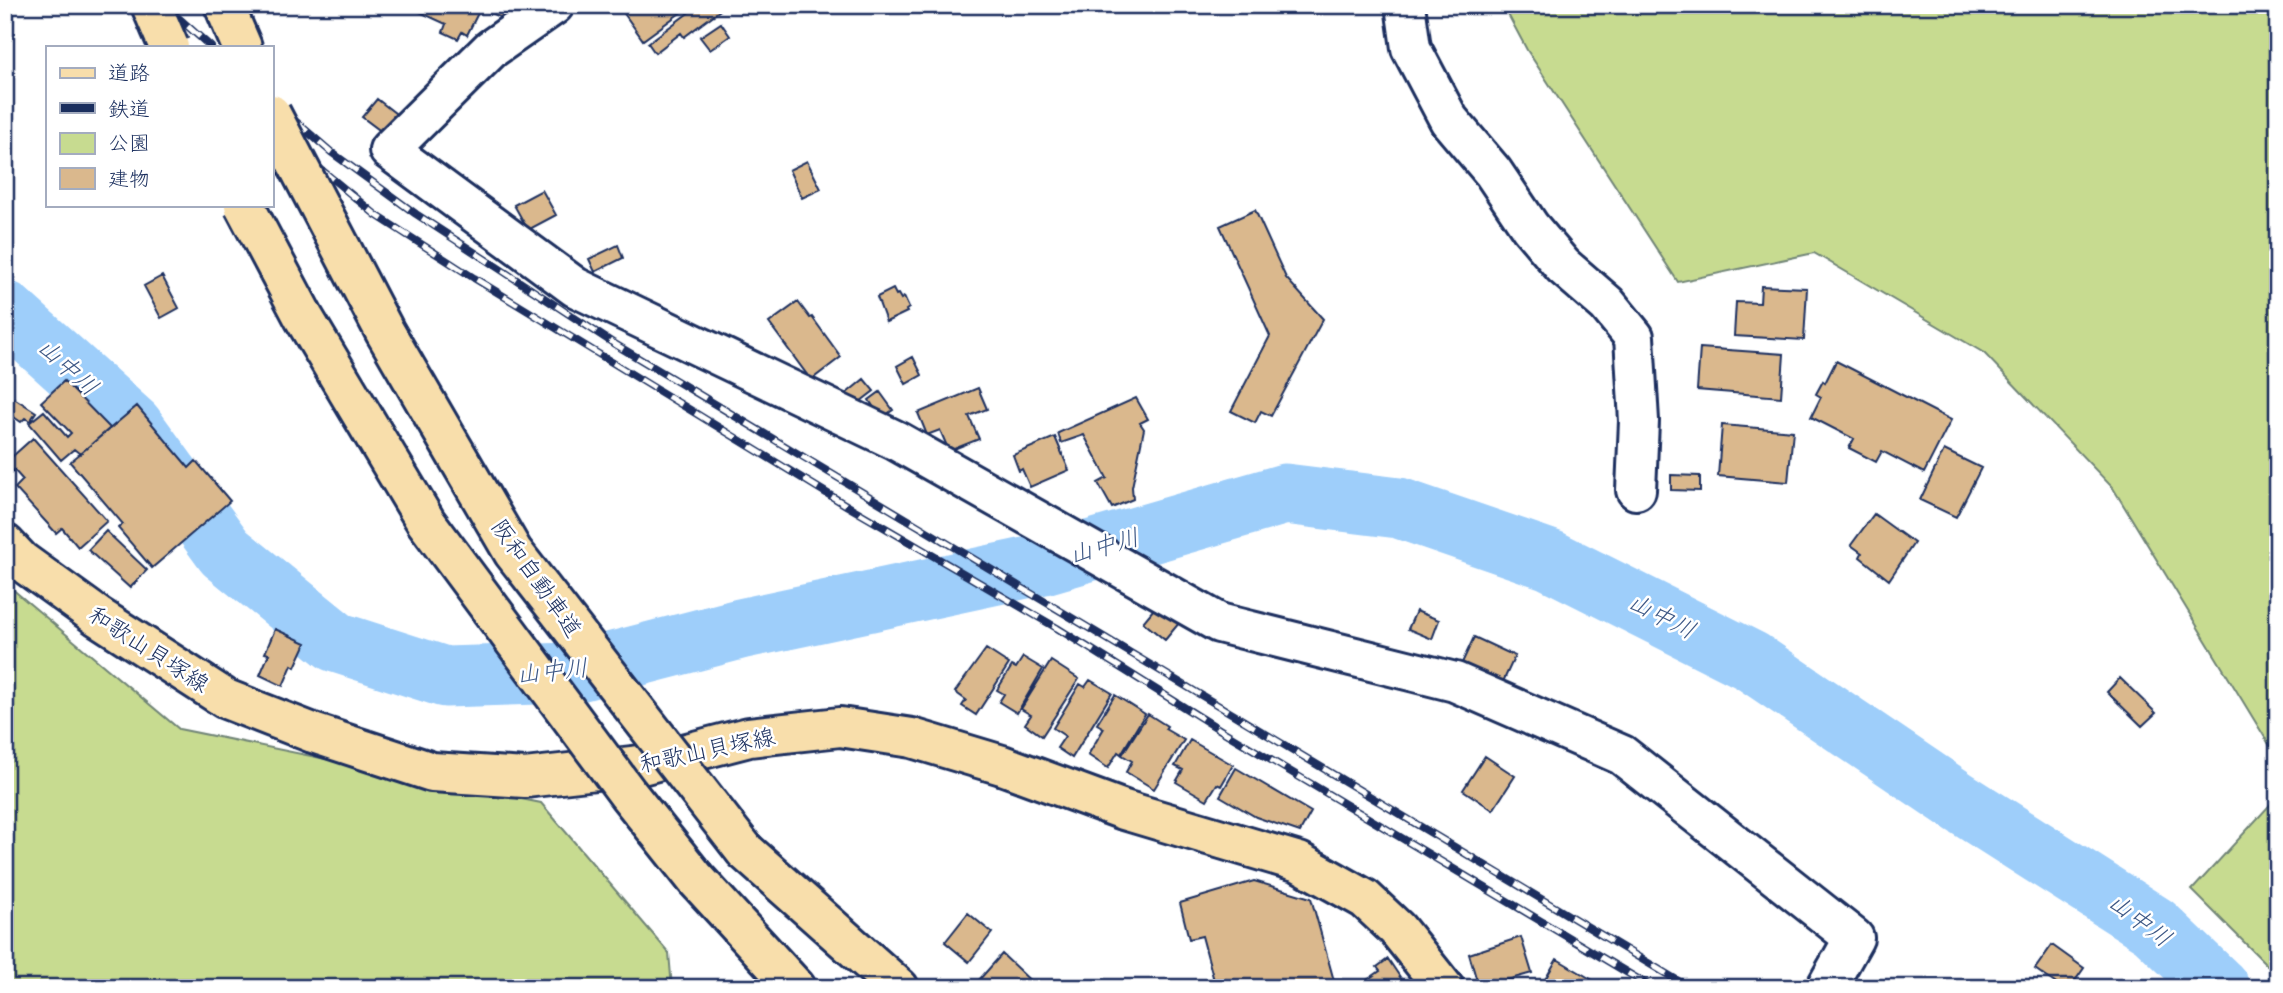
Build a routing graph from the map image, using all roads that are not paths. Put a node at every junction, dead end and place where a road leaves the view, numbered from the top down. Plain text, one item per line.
1 (151, 5) edge
2 (224, 5) edge
3 (554, 5) edge
4 (1405, 5) edge
5 (169, 46) edge
6 (242, 46) edge
7 (273, 118) edge
8 (245, 206) edge
9 (1636, 490) dead end
10 (5, 544) edge
11 (746, 851) junction
12 (796, 988) edge
13 (880, 988) edge
14 (899, 988) edge
15 (1444, 988) edge
16 (1826, 988) edge

1 - 5 main road, bridge
2 - 6 main road
3 - 16 street
4 - 9 street
7 - 11 main road, 阪和自動車道, bridge
8 - 12 main road, bridge
10 - 15 main road, 和歌山貝塚線
11 - 13 main road, 阪和自動車道
11 - 14 main road

